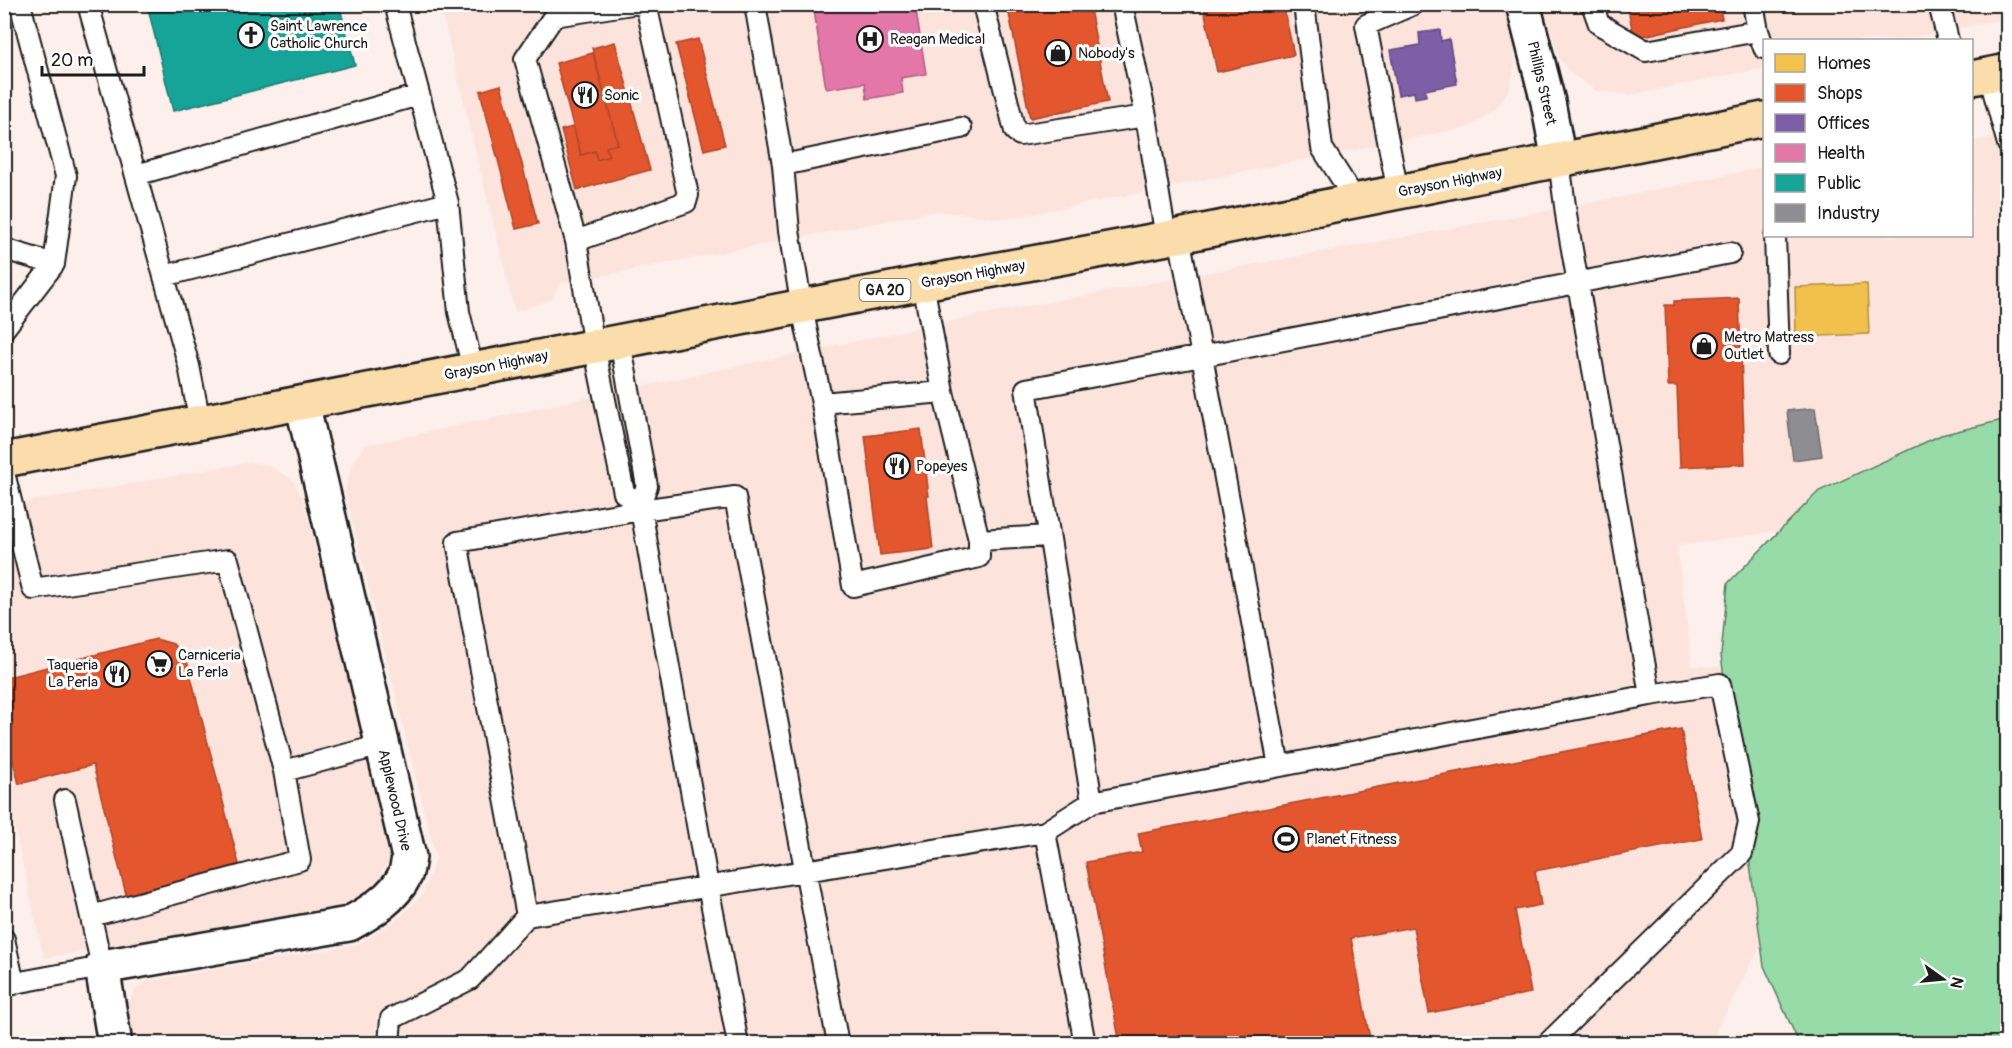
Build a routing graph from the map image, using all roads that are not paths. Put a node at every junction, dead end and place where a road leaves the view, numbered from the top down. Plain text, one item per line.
1 (20, 4) edge
2 (88, 4) edge
3 (395, 4) edge
4 (632, 4) edge
5 (638, 4) edge
6 (755, 4) edge
7 (983, 4) edge
8 (1122, 4) edge
9 (1304, 4) edge
10 (1414, 4) edge
11 (1523, 4) edge
12 (1592, 4) edge
13 (1753, 4) edge
14 (1940, 4) edge
15 (1761, 39) edge
16 (1947, 39) edge
17 (1989, 75) edge
18 (419, 95) junction
19 (1146, 116) junction
20 (1763, 119) edge
21 (961, 128) dead end
22 (2007, 144) edge
23 (1559, 161) junction
24 (783, 165) junction
25 (136, 175) junction
26 (1398, 193) junction
27 (1356, 201) junction
28 (448, 202) junction
29 (1172, 237) junction
30 (1775, 237) edge
31 (576, 241) junction
32 (4, 249) edge
33 (1730, 253) dead end
34 (54, 264) junction
35 (165, 276) junction
36 (1577, 281) junction
37 (923, 283) junction
38 (802, 308) junction
39 (4, 329) edge
40 (607, 344) junction
41 (1779, 354) dead end
42 (1202, 356) junction
43 (473, 369) junction
44 (943, 392) junction
45 (302, 403) junction
46 (822, 403) junction
47 (200, 422) junction
48 (4, 460) edge
49 (4, 472) edge
50 (641, 507) junction
51 (1049, 536) junction
52 (979, 540) junction
53 (1650, 694) junction
54 (382, 745) junction
55 (1279, 766) junction
56 (284, 771) junction
57 (65, 800) dead end
58 (1092, 802) junction
59 (1045, 832) junction
60 (805, 870) junction
61 (708, 886) junction
62 (91, 916) junction
63 (527, 916) junction
64 (4, 939) edge
65 (102, 967) junction
66 (9, 984) edge
67 (115, 1044) edge
68 (389, 1044) edge
69 (738, 1044) edge
70 (838, 1044) edge
71 (1085, 1044) edge
72 (1546, 1044) edge

1 - 34 lane
2 - 25 lane
3 - 18 lane
4 - 31 lane
5 - 31 lane
6 - 24 lane
7 - 19 lane
8 - 19 lane
9 - 27 lane
10 - 26 lane
11 - 23 street, Phillips Street
12 - 15 lane
13 - 15 lane
14 - 16 lane
17 - 22 lane
18 - 25 lane
18 - 28 lane
19 - 29 lane
20 - 23 main road, Grayson Highway / GA 20
21 - 24 lane
23 - 26 main road, Grayson Highway / GA 20
23 - 36 lane
24 - 38 lane
25 - 35 lane
26 - 27 main road, Grayson Highway / GA 20
27 - 29 main road, Grayson Highway / GA 20
28 - 35 lane
28 - 43 lane
29 - 37 main road, Grayson Highway / GA 20
29 - 42 lane
30 - 41 lane
31 - 40 lane
32 - 34 lane
33 - 36 lane
34 - 39 lane
35 - 47 lane
36 - 42 lane
36 - 53 lane
37 - 38 main road, Grayson Highway / GA 20
37 - 44 lane
38 - 40 main road, Grayson Highway / GA 20
38 - 46 lane
40 - 43 main road, Grayson Highway / GA 20
40 - 50 lane
40 - 50 lane
42 - 51 lane
42 - 55 lane
43 - 45 main road, Grayson Highway / GA 20
44 - 46 lane
44 - 52 lane
45 - 47 main road, Grayson Highway / GA 20
45 - 54 street, Applewood Drive
46 - 52 lane
47 - 48 main road, Grayson Highway / GA 20
49 - 56 lane
50 - 60 lane
50 - 61 lane
50 - 63 lane
51 - 52 lane
51 - 58 lane
53 - 55 lane
53 - 72 lane
54 - 56 lane
54 - 65 street, Applewood Drive
55 - 58 lane
56 - 62 lane
57 - 62 lane
58 - 59 lane
59 - 60 lane
59 - 71 lane
60 - 61 lane
60 - 70 lane
61 - 63 lane
61 - 69 lane
62 - 65 lane
63 - 68 lane
64 - 66 lane
65 - 66 lane
65 - 67 street

